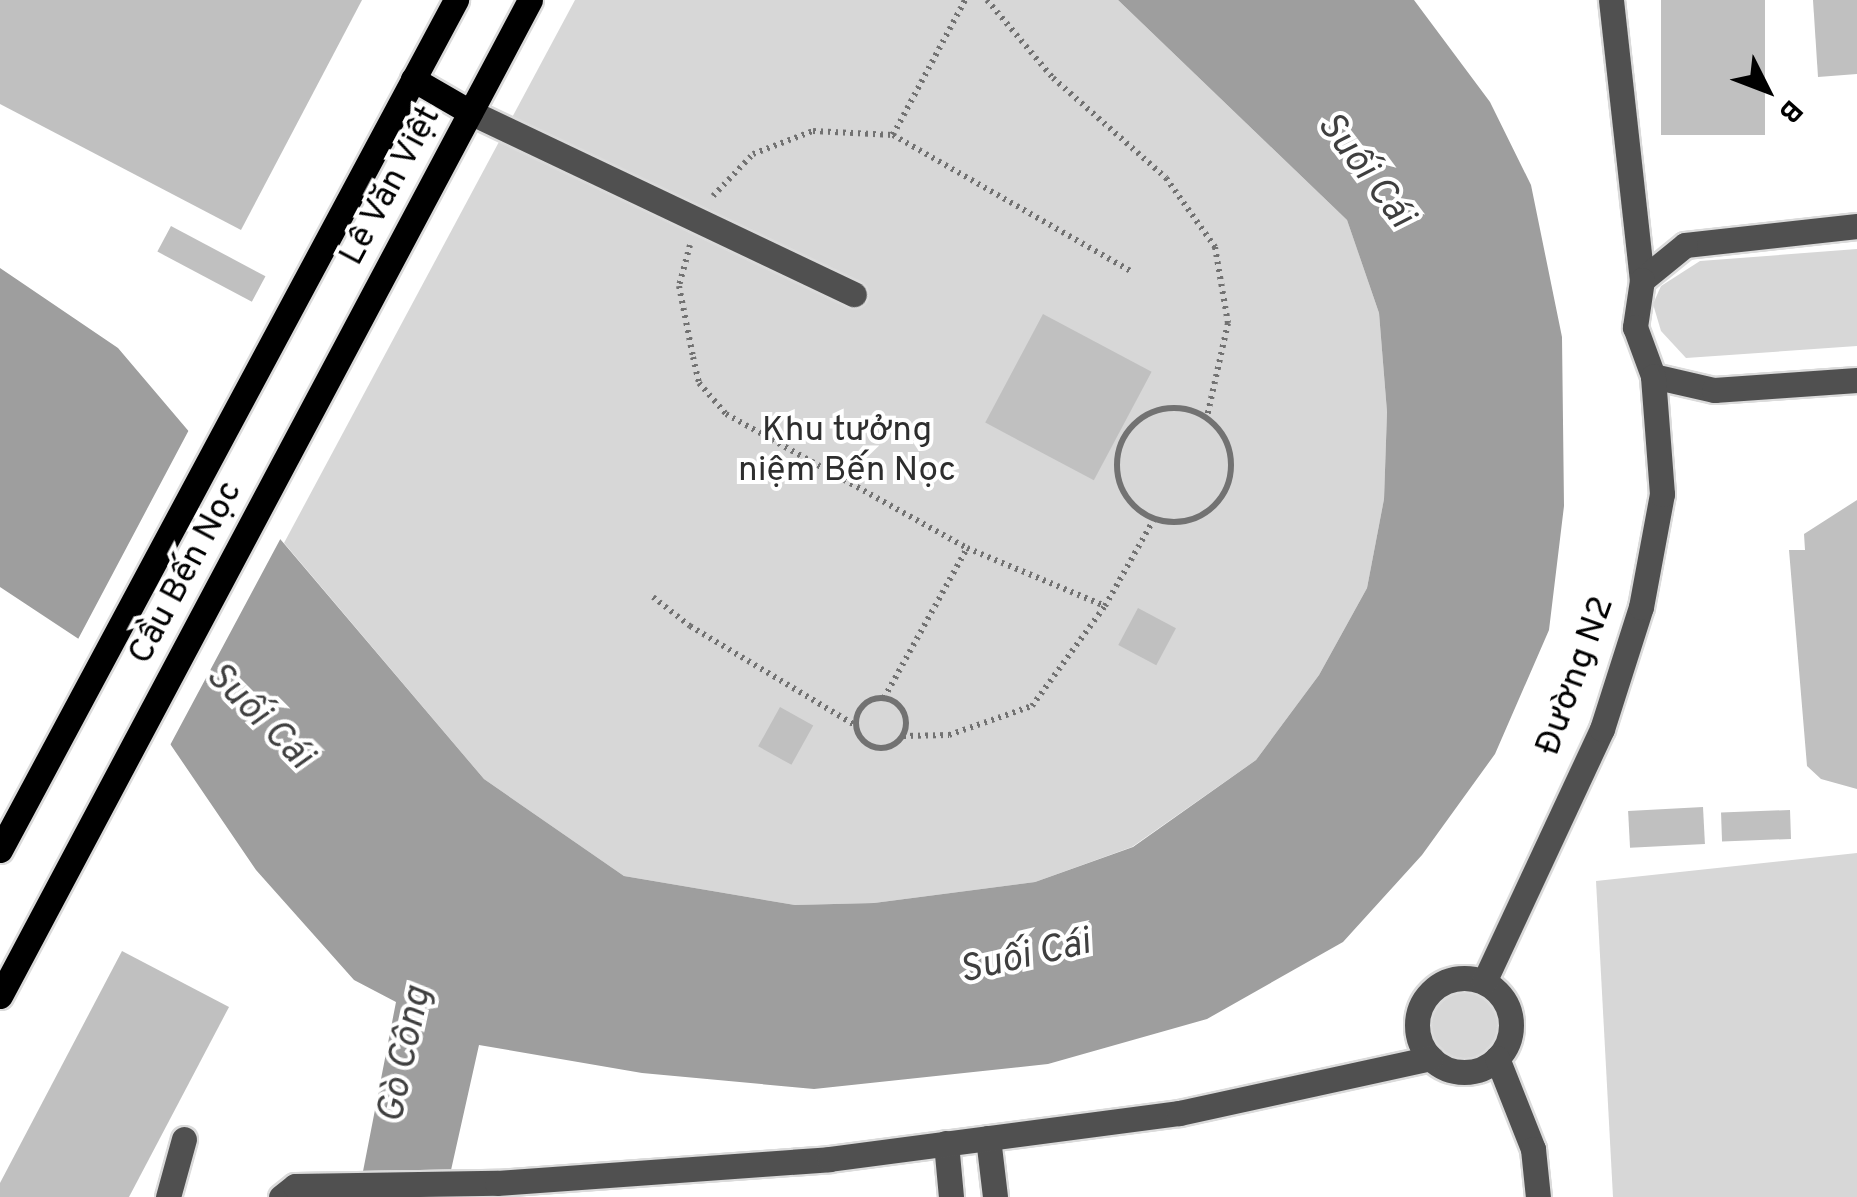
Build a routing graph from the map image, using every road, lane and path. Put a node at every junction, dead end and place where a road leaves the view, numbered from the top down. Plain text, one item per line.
1 (456, 0) edge
2 (530, 0) edge
3 (965, 0) edge
4 (987, 0) edge
5 (1611, 0) edge
6 (414, 79) junction
7 (470, 112) junction
8 (893, 135) junction
9 (693, 217) junction
10 (1857, 226) edge
11 (1130, 271) dead end
12 (1642, 280) junction
13 (854, 294) dead end
14 (255, 375) joint
15 (1653, 376) junction
16 (1857, 380) edge
17 (314, 406) joint
18 (1206, 417) junction
19 (1154, 519) junction
20 (967, 548) junction
21 (654, 597) dead end
22 (1104, 606) junction
23 (884, 698) junction
24 (855, 725) junction
25 (903, 736) junction
26 (0, 850) edge
27 (1484, 982) junction
28 (0, 996) edge
29 (1430, 1058) junction
30 (1497, 1058) junction
31 (988, 1138) junction
32 (184, 1139) dead end
33 (946, 1143) junction
34 (288, 1191) edge
35 (168, 1197) edge
36 (951, 1197) edge
37 (994, 1197) edge
38 (1538, 1197) edge

1 - 6 main road, Lê Văn Việt
2 - 7 main road, Lê Văn Việt
3 - 8 path
4 - 18 path
5 - 12 street, Đường N2
6 - 7 main road
6 - 14 main road, Lê Văn Việt
7 - 9 street
7 - 17 main road, Lê Văn Việt
8 - 9 path
8 - 11 path
9 - 13 street
9 - 20 path
10 - 12 street
12 - 15 street, Đường N2
14 - 26 main road, Cầu Bến Nọc
15 - 16 street
15 - 27 street, Đường N2
17 - 28 main road, Cầu Bến Nọc
18 - 19 path
18 - 19 path
19 - 22 path
20 - 22 path
20 - 23 path
21 - 24 path
22 - 25 path
23 - 24 path
23 - 25 path
24 - 25 path
27 - 29 street
27 - 30 street
29 - 30 street
29 - 31 street
30 - 38 street
31 - 33 street
31 - 37 street
32 - 35 street
33 - 34 street
33 - 36 street

